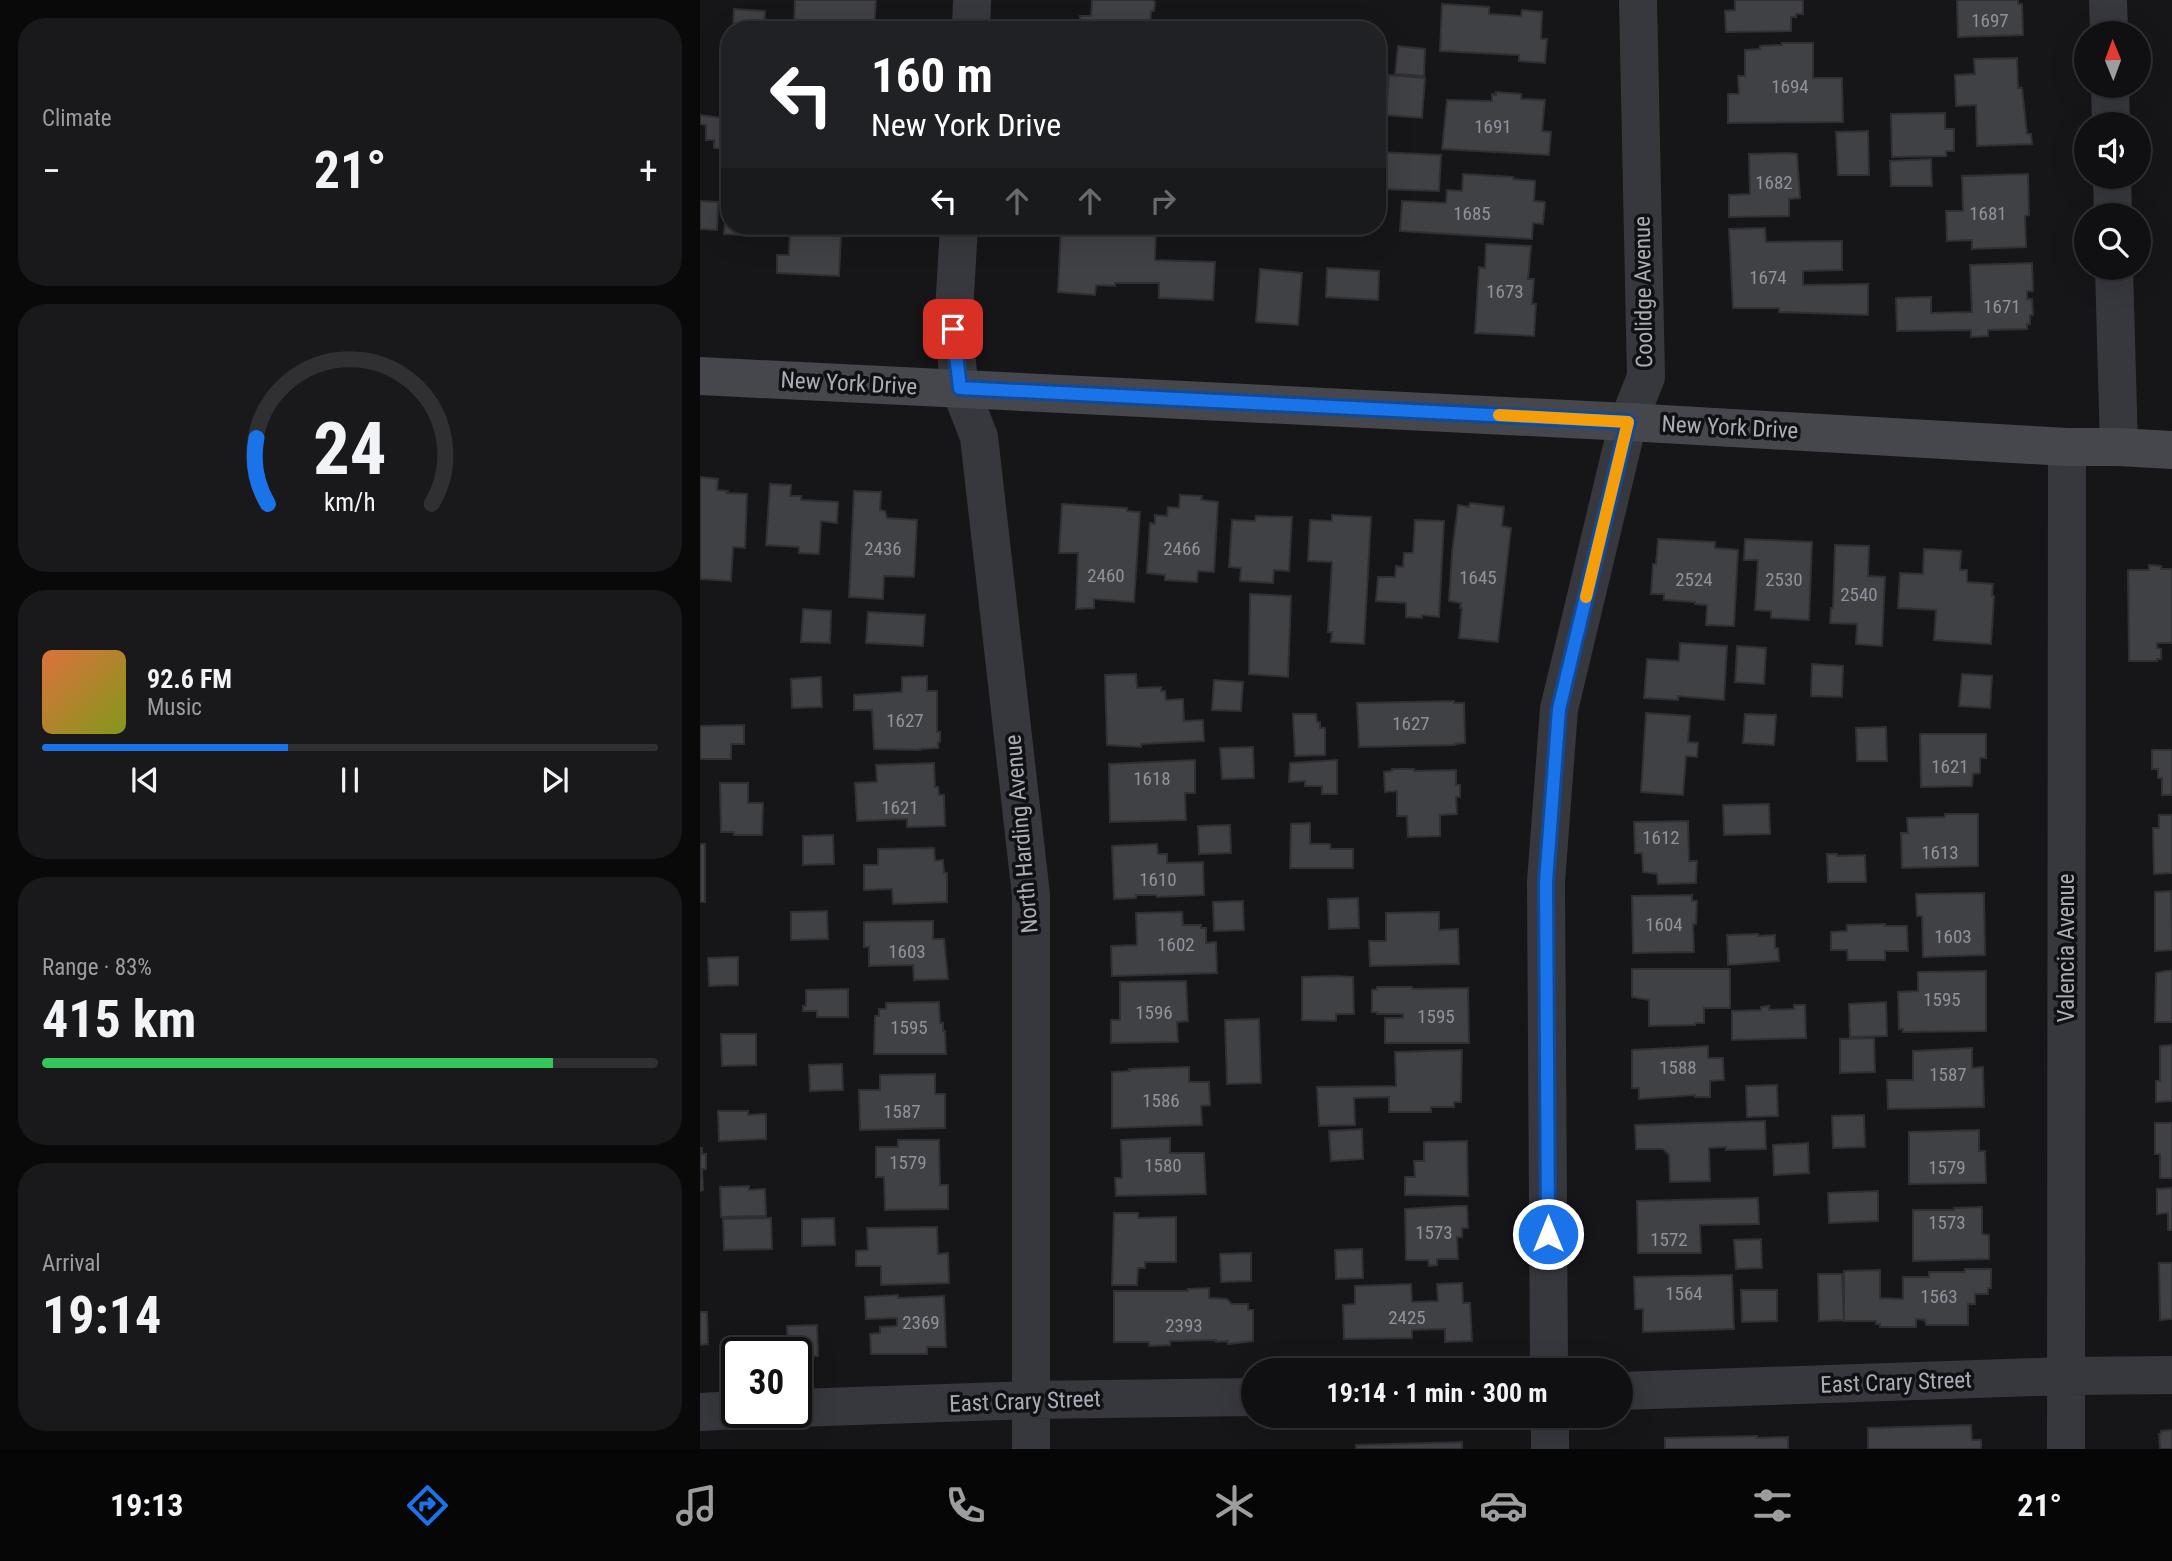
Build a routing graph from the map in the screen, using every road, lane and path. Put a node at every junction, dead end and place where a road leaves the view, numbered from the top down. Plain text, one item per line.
1 (972, 0) edge
2 (1638, 0) edge
3 (2108, 0) edge
4 (971, 21) edge
5 (2109, 21) edge
6 (958, 235) edge
7 (2114, 280) edge
8 (700, 376) edge
9 (960, 388) junction
10 (1628, 422) junction
11 (2067, 447) junction
12 (2119, 447) junction
13 (2172, 450) edge
14 (1549, 1358) edge
15 (2066, 1376) junction
16 (2172, 1376) edge
17 (1633, 1391) edge
18 (1241, 1397) edge
19 (1031, 1400) junction
20 (812, 1407) edge
21 (721, 1411) edge
22 (700, 1412) edge
23 (1550, 1428) edge
24 (1031, 1449) edge
25 (1550, 1449) edge
26 (2066, 1449) edge

1 - 4 street
2 - 10 street, Coolidge Avenue
3 - 5 street
6 - 9 street, North Harding Avenue
7 - 12 street
8 - 9 street, New York Drive
9 - 10 street, New York Drive
9 - 19 street, North Harding Avenue
10 - 11 street, New York Drive
10 - 14 street, Coolidge Avenue
11 - 12 street, New York Drive
11 - 15 street, Valencia Avenue
12 - 13 street, New York Drive
15 - 16 street, East Crary Street
15 - 17 street, East Crary Street
15 - 26 street, Valencia Avenue
18 - 19 street, East Crary Street
19 - 20 street, East Crary Street
19 - 24 street, North Harding Avenue
21 - 22 street
23 - 25 street

